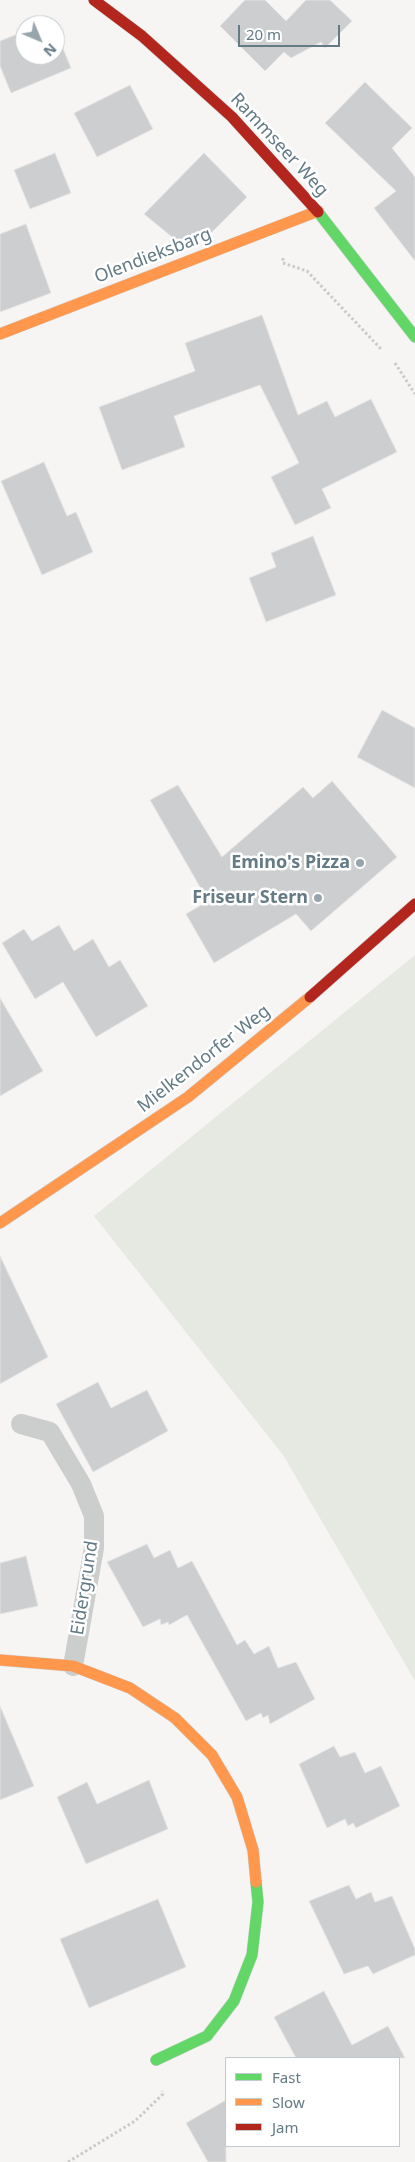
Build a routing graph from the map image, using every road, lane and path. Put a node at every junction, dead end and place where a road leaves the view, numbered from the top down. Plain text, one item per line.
1 (94, 0) edge
2 (318, 211) junction
3 (279, 226) junction
4 (0, 334) edge
5 (415, 337) edge
6 (384, 352) dead end
7 (391, 359) dead end
8 (415, 394) edge
9 (415, 904) edge
10 (0, 1223) edge
11 (21, 1424) dead end
12 (0, 1660) edge
13 (73, 1666) junction
14 (156, 2060) joint
15 (68, 2162) edge

1 - 2 street, Rammseer Weg
2 - 3 street, Olendieksbarg
2 - 5 street, Rammseer Weg
3 - 4 street, Olendieksbarg
3 - 6 path
7 - 8 path
9 - 10 street, Mielkendorfer Weg
11 - 13 lane, Eidergrund
12 - 13 street
13 - 14 street
14 - 15 path

